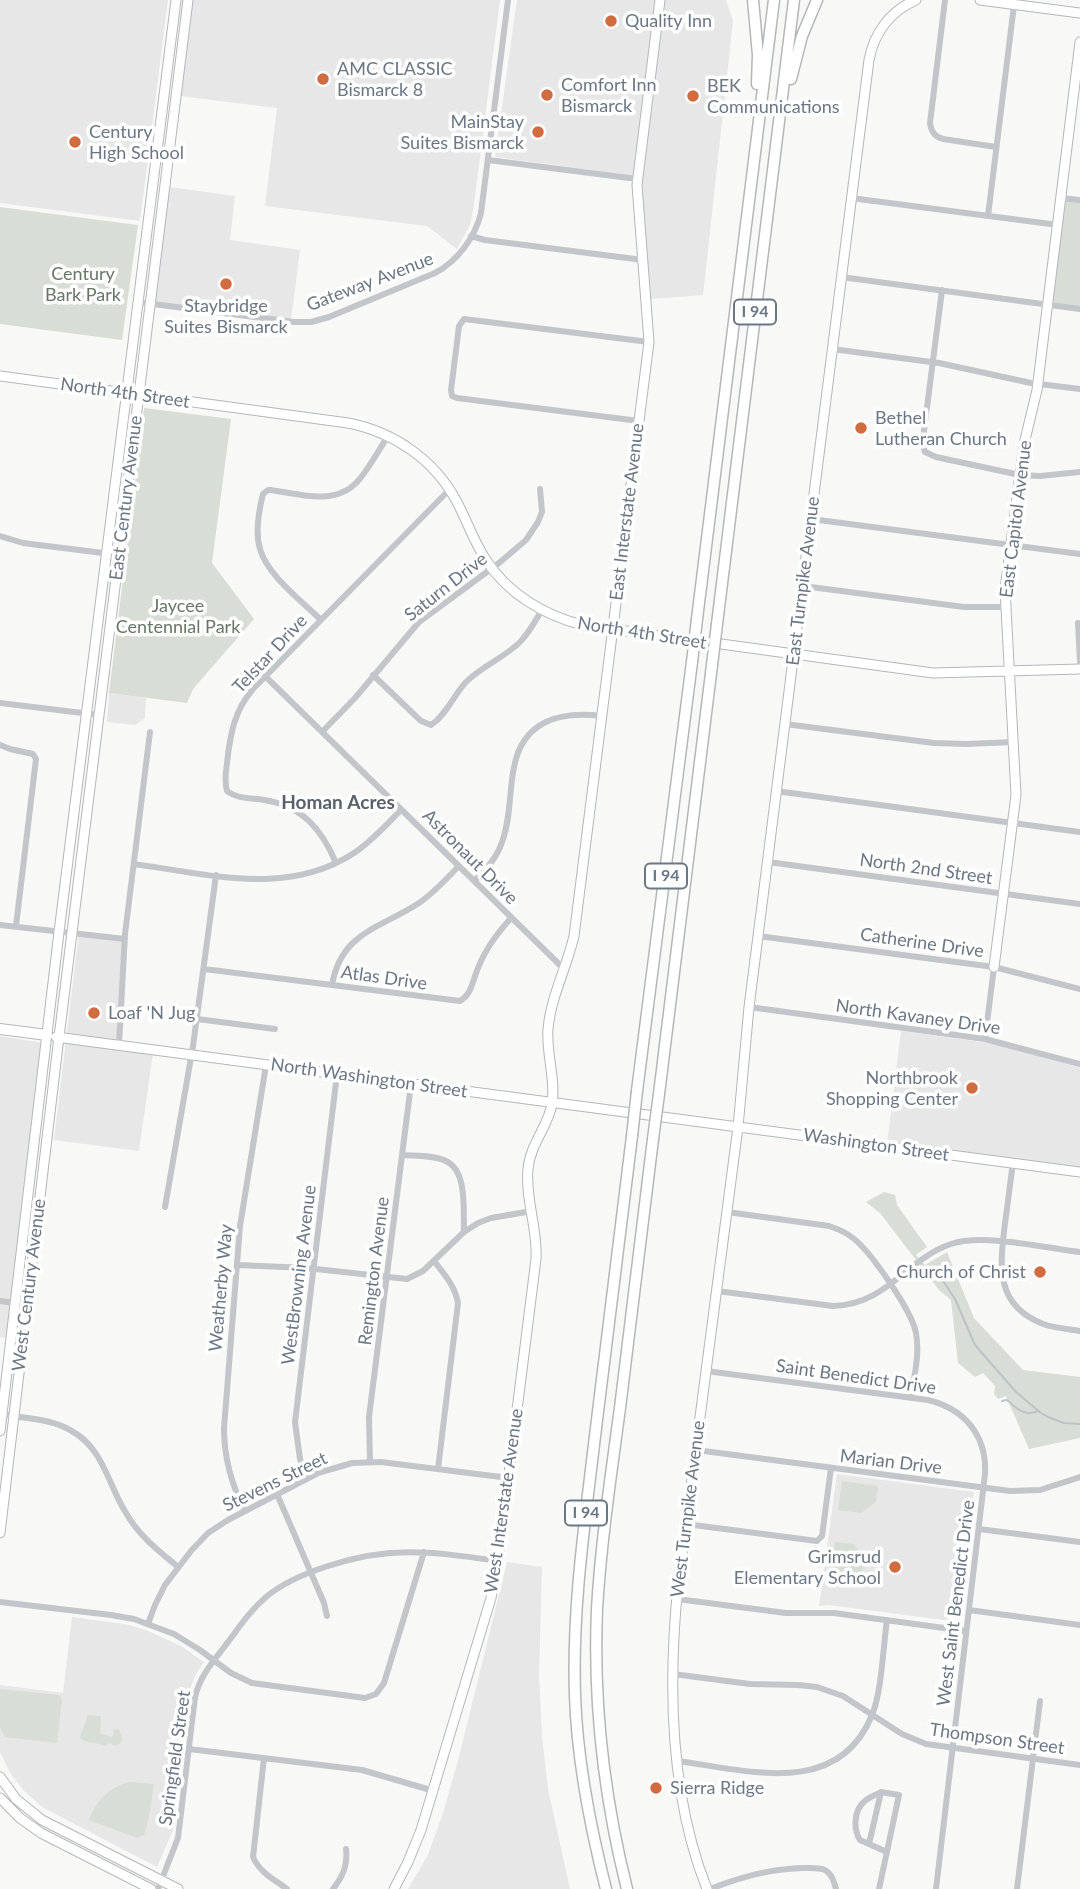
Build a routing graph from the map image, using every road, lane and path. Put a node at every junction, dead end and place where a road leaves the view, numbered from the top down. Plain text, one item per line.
1 (176, 0) edge
2 (188, 0) edge
3 (508, 0) edge
4 (660, 0) edge
5 (753, 0) edge
6 (774, 0) edge
7 (794, 0) edge
8 (817, 0) edge
9 (916, 0) edge
10 (945, 0) edge
11 (980, 0) edge
12 (1014, 5) junction
13 (1080, 13) edge
14 (1080, 41) edge
15 (996, 146) junction
16 (488, 160) junction
17 (638, 179) junction
18 (851, 198) junction
19 (1061, 198) junction
20 (749, 200) junction
21 (1080, 200) edge
22 (988, 216) junction
23 (1058, 225) junction
24 (471, 236) junction
25 (764, 244) junction
26 (643, 260) junction
27 (841, 277) junction
28 (942, 290) junction
29 (137, 302) junction
30 (150, 304) junction
31 (1048, 304) junction
32 (1080, 309) edge
33 (649, 342) junction
34 (832, 349) junction
35 (932, 362) junction
36 (0, 376) edge
37 (1038, 384) junction
38 (1080, 389) edge
39 (127, 394) junction
40 (138, 396) junction
41 (639, 421) junction
42 (388, 436) junction
43 (1080, 472) edge
44 (1020, 475) junction
45 (450, 489) junction
46 (540, 489) dead end
47 (811, 519) junction
48 (0, 536) edge
49 (1011, 545) junction
50 (107, 553) junction
51 (1080, 554) edge
52 (119, 555) junction
53 (492, 569) junction
54 (803, 586) junction
55 (1005, 607) junction
56 (542, 610) junction
57 (321, 620) junction
58 (1079, 623) edge
59 (612, 631) junction
60 (794, 654) junction
61 (1080, 662) edge
62 (1080, 669) edge
63 (1009, 672) junction
64 (373, 675) junction
65 (266, 677) junction
66 (0, 703) edge
67 (87, 714) junction
68 (99, 716) junction
69 (601, 716) junction
70 (785, 724) junction
71 (150, 732) dead end
72 (322, 732) junction
73 (1014, 742) junction
74 (0, 745) edge
75 (776, 792) junction
76 (401, 810) junction
77 (1013, 823) junction
78 (1080, 832) edge
79 (768, 862) junction
80 (336, 863) junction
81 (134, 864) junction
82 (459, 866) junction
83 (216, 875) junction
84 (474, 881) junction
85 (1004, 894) junction
86 (1080, 904) edge
87 (512, 918) junction
88 (0, 925) edge
89 (16, 926) junction
90 (60, 932) junction
91 (72, 933) junction
92 (758, 936) junction
93 (125, 939) junction
94 (994, 967) junction
95 (204, 968) junction
96 (564, 969) junction
97 (332, 985) junction
98 (1080, 989) edge
99 (750, 1007) junction
100 (197, 1020) junction
101 (0, 1029) edge
102 (275, 1029) dead end
103 (47, 1035) junction
104 (59, 1037) junction
105 (985, 1039) junction
106 (119, 1045) junction
107 (191, 1055) junction
108 (1080, 1064) edge
109 (266, 1065) junction
110 (337, 1074) junction
111 (411, 1084) junction
112 (552, 1103) junction
113 (738, 1127) junction
114 (402, 1155) junction
115 (1013, 1163) junction
116 (1080, 1172) edge
117 (165, 1207) dead end
118 (532, 1211) junction
119 (727, 1212) junction
120 (464, 1232) junction
121 (1003, 1242) junction
122 (1080, 1252) edge
123 (434, 1261) junction
124 (237, 1265) junction
125 (314, 1268) junction
126 (387, 1277) junction
127 (890, 1284) junction
128 (717, 1292) junction
129 (0, 1301) edge
130 (15, 1303) junction
131 (27, 1308) junction
132 (1080, 1331) edge
133 (706, 1371) junction
134 (911, 1398) junction
135 (2, 1414) junction
136 (14, 1417) junction
137 (0, 1431) edge
138 (696, 1450) junction
139 (370, 1462) junction
140 (831, 1468) junction
141 (438, 1469) junction
142 (1080, 1477) edge
143 (308, 1478) junction
144 (509, 1478) junction
145 (984, 1488) junction
146 (277, 1494) junction
147 (245, 1511) junction
148 (686, 1524) junction
149 (979, 1529) junction
150 (0, 1533) edge
151 (1080, 1542) edge
152 (424, 1552) junction
153 (498, 1561) junction
154 (178, 1567) junction
155 (310, 1572) junction
156 (677, 1599) junction
157 (0, 1602) edge
158 (969, 1610) junction
159 (327, 1616) dead end
160 (887, 1620) junction
161 (148, 1624) junction
162 (1080, 1625) edge
163 (966, 1631) junction
164 (214, 1661) junction
165 (673, 1674) junction
166 (1040, 1701) dead end
167 (872, 1715) junction
168 (952, 1748) junction
169 (189, 1749) junction
170 (264, 1758) junction
171 (1033, 1759) junction
172 (678, 1761) junction
173 (1080, 1765) edge
174 (1, 1780) edge
175 (434, 1791) junction
176 (881, 1792) junction
177 (0, 1798) edge
178 (869, 1844) junction
179 (346, 1849) dead end
180 (887, 1852) junction
181 (159, 1884) edge
182 (151, 1889) edge
183 (178, 1889) edge
184 (287, 1889) edge
185 (333, 1889) edge
186 (394, 1889) edge
187 (606, 1889) edge
188 (626, 1889) edge
189 (708, 1889) edge
190 (836, 1889) edge
191 (879, 1889) edge
192 (936, 1889) edge
193 (1017, 1889) edge

1 - 29 street, East Century Avenue
2 - 30 street, East Century Avenue
3 - 16 street, Gateway Avenue
4 - 17 street, East Interstate Avenue
5 - 20 highway
6 - 20 highway, I 94
7 - 25 highway, I 94
8 - 25 highway
9 - 18 street, East Turnpike Avenue
10 - 15 street
11 - 12 street
12 - 13 street
12 - 15 street
14 - 19 street, East Capitol Avenue
15 - 22 street
16 - 17 street
16 - 24 street, Gateway Avenue
17 - 26 street, East Interstate Avenue
18 - 22 street
18 - 27 street, East Turnpike Avenue
19 - 21 street
19 - 23 street, East Capitol Avenue
20 - 187 highway, I 94, bridge
22 - 23 street
23 - 31 street, East Capitol Avenue
24 - 26 street
24 - 30 street, Gateway Avenue
25 - 188 highway, I 94, bridge
26 - 33 street, East Interstate Avenue
27 - 28 street
27 - 34 street, East Turnpike Avenue
28 - 31 street
28 - 35 street
29 - 30 street, Gateway Avenue
29 - 39 street, East Century Avenue
30 - 40 street, East Century Avenue
31 - 32 street
31 - 37 street, East Capitol Avenue
33 - 41 street, East Interstate Avenue
33 - 41 street
34 - 35 street
34 - 47 street, East Turnpike Avenue
35 - 37 street
35 - 44 street
36 - 39 street, North 4th Street
37 - 38 street
37 - 44 street, East Capitol Avenue
39 - 40 street, North 4th Street
39 - 50 street, East Century Avenue
40 - 42 street, North 4th Street
40 - 52 street, East Century Avenue
41 - 59 street, East Interstate Avenue
42 - 45 street, North 4th Street
42 - 57 street
43 - 44 street
44 - 49 street, East Capitol Avenue
45 - 53 street, North 4th Street
45 - 57 street, Telstar Drive
46 - 53 street, Saturn Drive
47 - 49 street
47 - 54 street, East Turnpike Avenue
48 - 50 street
49 - 51 street
49 - 55 street, East Capitol Avenue
50 - 52 street
50 - 67 street, East Century Avenue
52 - 68 street, East Century Avenue
53 - 56 street, North 4th Street
53 - 64 street, Saturn Drive
54 - 55 street
54 - 60 street, East Turnpike Avenue
55 - 63 street, East Capitol Avenue
56 - 59 street, North 4th Street
56 - 64 street
57 - 65 street, Telstar Drive
58 - 61 street
59 - 60 street, North 4th Street
59 - 69 street, East Interstate Avenue
60 - 63 street, North 4th Street
60 - 70 street, East Turnpike Avenue
62 - 63 street, North 4th Street
63 - 73 street, East Capitol Avenue
64 - 72 street, Saturn Drive
65 - 72 street, Astronaut Drive
65 - 80 street, Telstar Drive
66 - 67 street
67 - 68 street
67 - 90 street, East Century Avenue
68 - 91 street, East Century Avenue
69 - 84 street
69 - 96 street, East Interstate Avenue
70 - 73 street
70 - 75 street, East Turnpike Avenue
71 - 81 street
72 - 76 street, Astronaut Drive
73 - 77 street, East Capitol Avenue
74 - 89 street
75 - 77 street
75 - 79 street, East Turnpike Avenue
76 - 80 street
76 - 82 street, Astronaut Drive
77 - 78 street
77 - 85 street, East Capitol Avenue
79 - 85 street, North 2nd Street
79 - 92 street, East Turnpike Avenue
80 - 83 street
81 - 83 street
81 - 93 street
82 - 84 street, Astronaut Drive
82 - 97 street
83 - 95 street
84 - 87 street, Astronaut Drive
85 - 86 street, North 2nd Street
85 - 94 street, East Capitol Avenue
87 - 96 street, Astronaut Drive
87 - 97 street, Atlas Drive
88 - 89 street
89 - 90 street
90 - 91 street
90 - 103 street, East Century Avenue
91 - 93 street
91 - 104 street, East Century Avenue
92 - 94 street, Catherine Drive
92 - 99 street, East Turnpike Avenue
93 - 106 street
94 - 98 street, Catherine Drive
94 - 105 street, East Capitol Avenue
95 - 97 street, Atlas Drive
95 - 100 street
96 - 112 street, East Interstate Avenue
99 - 105 street, North Kavaney Drive
99 - 113 street, East Turnpike Avenue
100 - 102 street
100 - 107 street
101 - 103 main road, North Washington Street
103 - 104 street, North Washington Street
103 - 130 street, West Century Avenue
104 - 106 street, North Washington Street
104 - 131 street, West Century Avenue
105 - 108 street, North Kavaney Drive
106 - 107 street, North Washington Street
107 - 109 street, North Washington Street
107 - 117 street
109 - 110 street, North Washington Street
109 - 124 street, Weatherby Way
110 - 111 street, North Washington Street
110 - 125 street, WestBrowning Avenue
111 - 112 street, North Washington Street
111 - 114 street, Remington Avenue
112 - 113 street, North Washington Street
112 - 118 street, West Interstate Avenue
113 - 115 street, Washington Street
113 - 119 street, West Turnpike Avenue
114 - 120 street
114 - 126 street, Remington Avenue
115 - 116 street
115 - 121 street
118 - 120 street
118 - 144 street, West Interstate Avenue
119 - 127 street
119 - 128 street, West Turnpike Avenue
120 - 123 street
121 - 122 street
121 - 127 street
121 - 132 street
123 - 126 street
123 - 141 street
124 - 125 street
124 - 147 street, Weatherby Way
125 - 126 street
125 - 143 street, WestBrowning Avenue
126 - 139 street, Remington Avenue
127 - 128 street
127 - 134 street
128 - 133 street, West Turnpike Avenue
129 - 130 street
130 - 131 street
130 - 135 street, West Century Avenue
131 - 136 street, West Century Avenue
133 - 134 street, Saint Benedict Drive
133 - 138 street, West Turnpike Avenue
134 - 145 street, Saint Benedict Drive
135 - 136 street
135 - 137 street, West Century Avenue
136 - 150 street, West Century Avenue
136 - 154 street
138 - 140 street, Marian Drive
138 - 148 street, West Turnpike Avenue
139 - 141 street, Stevens Street
139 - 143 street, Stevens Street
140 - 145 street, Marian Drive
140 - 148 street
141 - 144 street, Stevens Street
142 - 145 street, Marian Drive
143 - 146 street, Stevens Street
144 - 153 street, West Interstate Avenue
145 - 149 street, West Saint Benedict Drive
146 - 147 street, Stevens Street
146 - 155 street
147 - 154 street, Stevens Street
148 - 156 street, West Turnpike Avenue
149 - 151 street
149 - 158 street, West Saint Benedict Drive
152 - 153 street, Springfield Street
152 - 155 street, Springfield Street
152 - 164 street
153 - 175 street, West Interstate Avenue
154 - 161 street, Stevens Street
155 - 159 street
155 - 164 street, Springfield Street
156 - 160 street
156 - 165 street, West Turnpike Avenue
157 - 161 street
158 - 162 street
158 - 163 street, West Saint Benedict Drive
160 - 163 street
160 - 167 street
161 - 164 street
163 - 168 street, West Saint Benedict Drive
164 - 169 street, Springfield Street
165 - 167 street, Thompson Street
165 - 172 street, West Turnpike Avenue
166 - 171 street
167 - 168 street, Thompson Street
167 - 172 street
168 - 171 street, Thompson Street
168 - 192 street, West Saint Benedict Drive
169 - 170 street
169 - 181 street, Springfield Street
170 - 175 street
170 - 184 street
171 - 173 street, Thompson Street
171 - 193 street
172 - 189 street, West Turnpike Avenue
174 - 181 street
175 - 186 street, West Interstate Avenue
176 - 178 street
176 - 178 street
176 - 180 street
177 - 182 street
178 - 180 street
179 - 185 street
180 - 191 street
181 - 183 street
189 - 190 street

